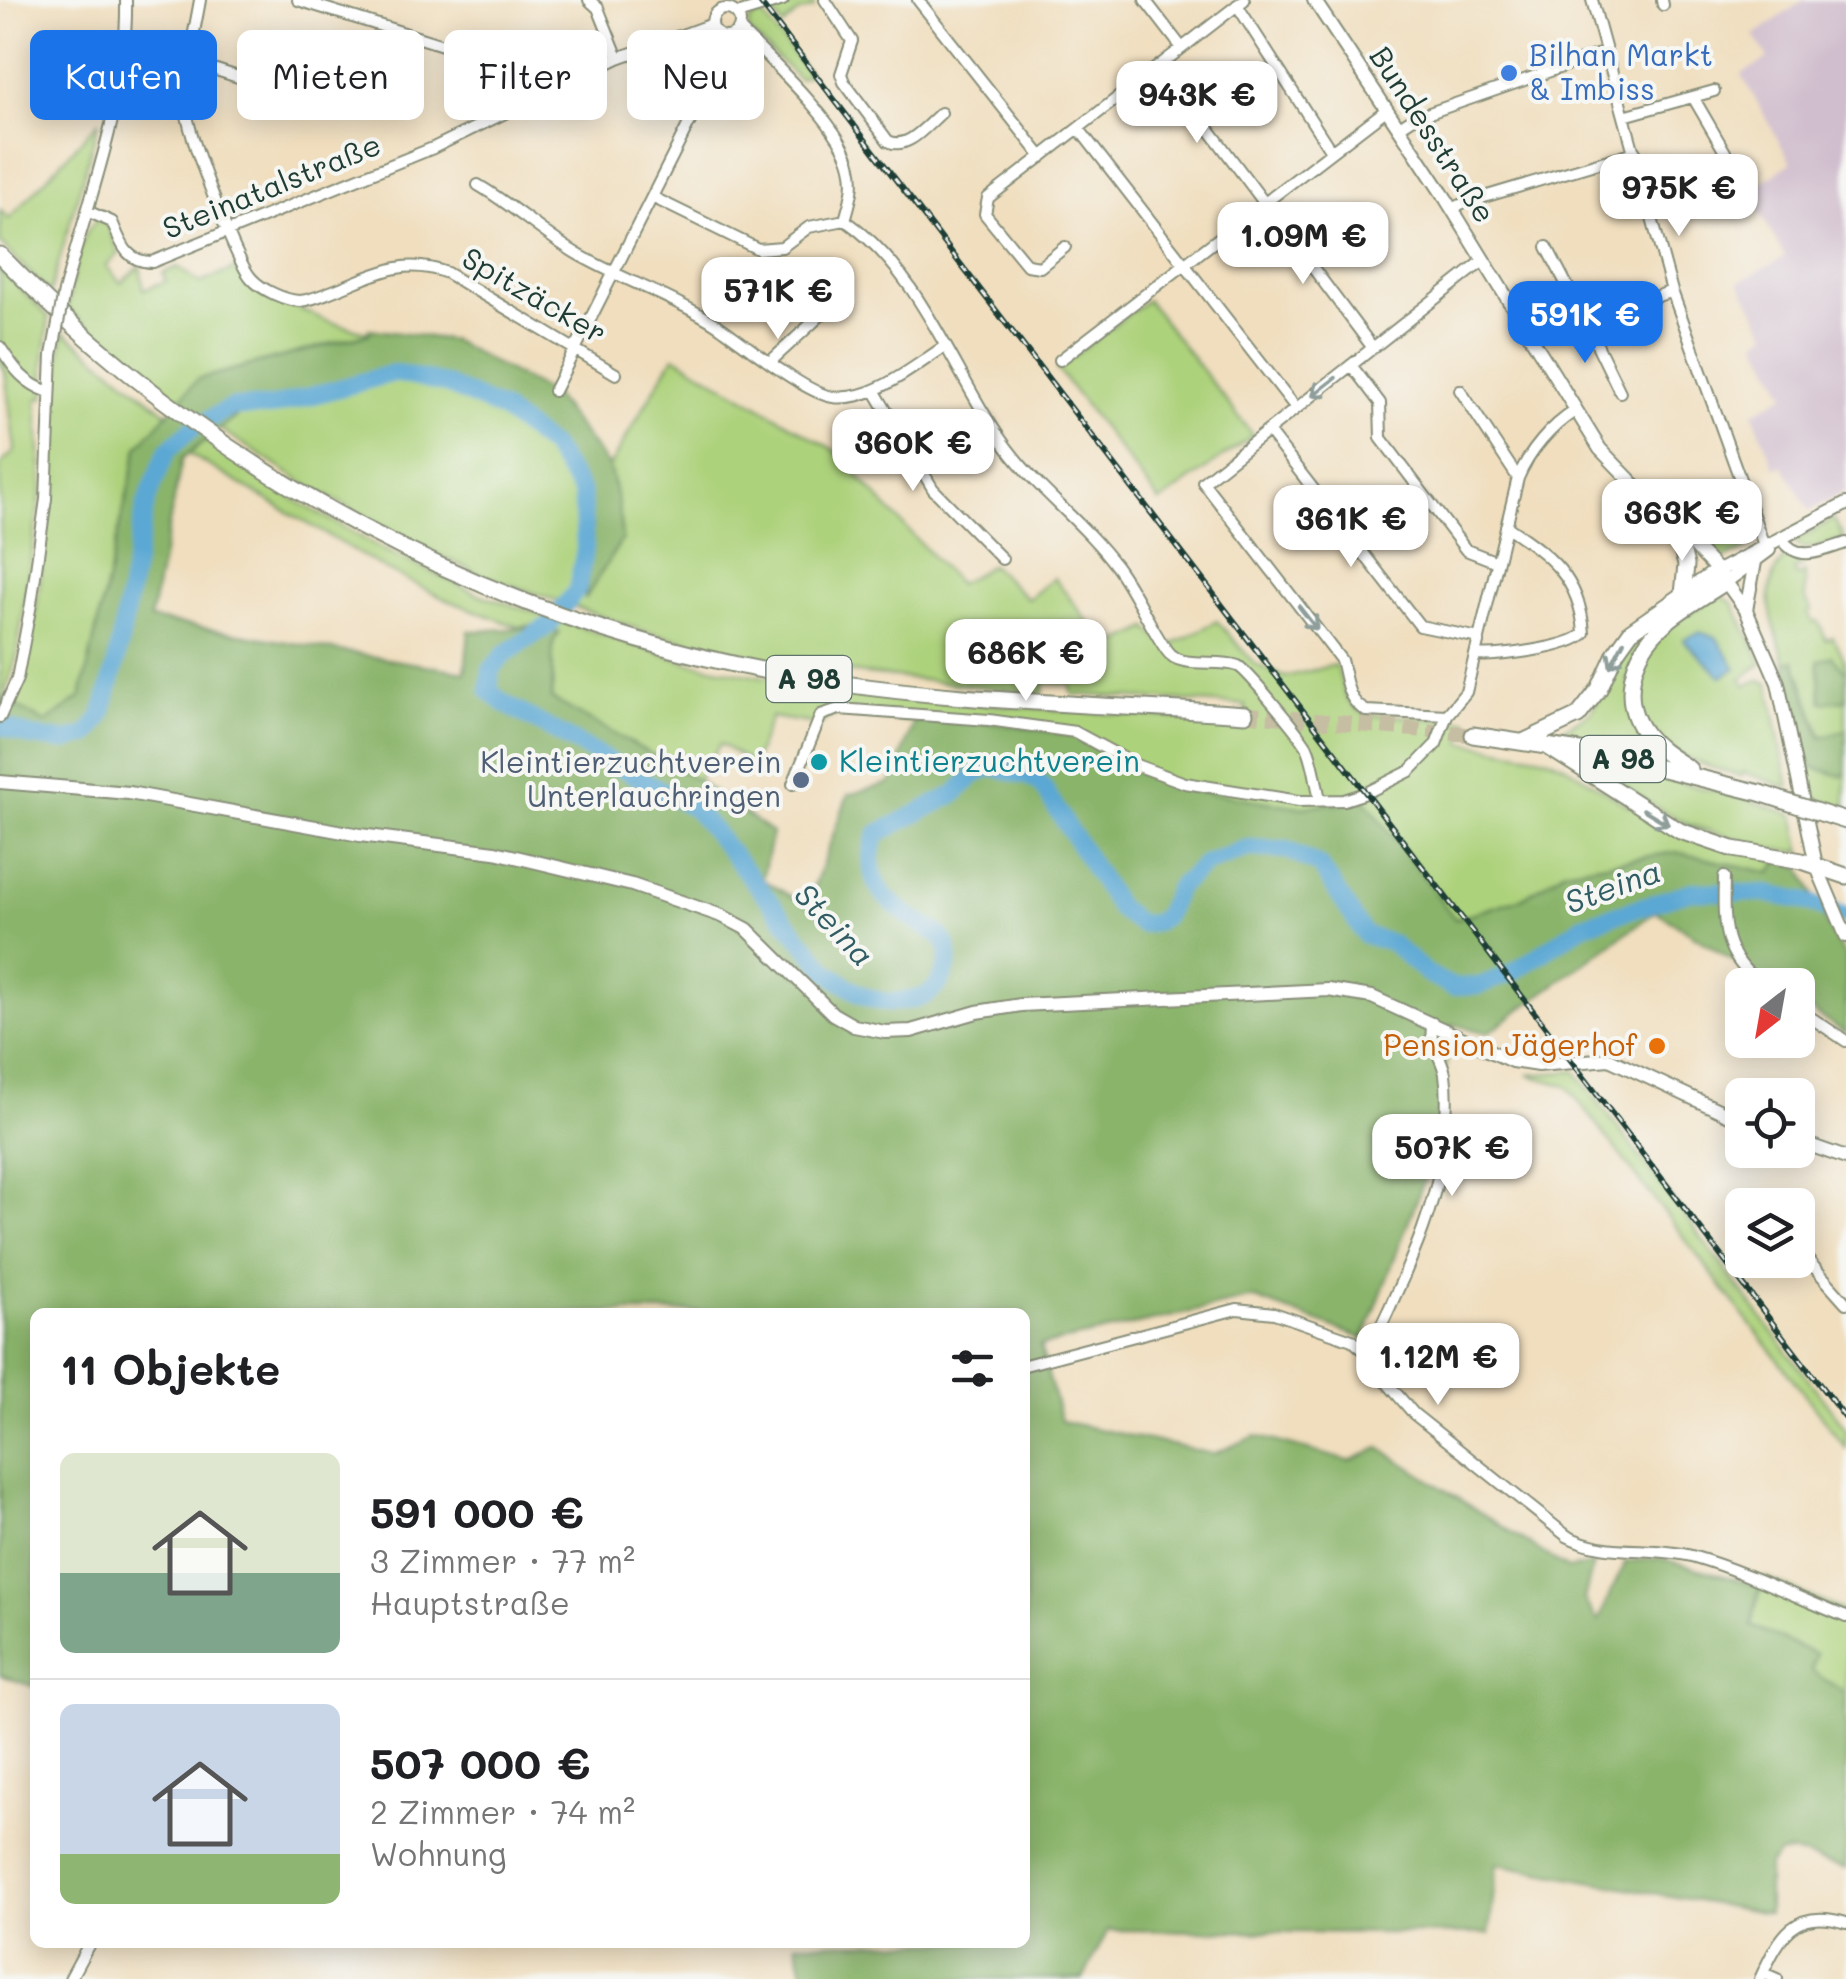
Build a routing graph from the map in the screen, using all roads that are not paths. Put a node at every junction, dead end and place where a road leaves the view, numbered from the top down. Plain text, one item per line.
1 (126, 0) edge
2 (200, 0) edge
3 (298, 0) edge
4 (589, 0) edge
5 (782, 0) edge
6 (825, 0) edge
7 (918, 0) edge
8 (1145, 0) edge
9 (1314, 0) edge
10 (1592, 0) edge
11 (1241, 3) edge
12 (721, 4) edge
13 (737, 14) junction
14 (712, 24) junction
15 (738, 29) joint
16 (196, 30) edge
17 (715, 30) edge
18 (444, 45) edge
19 (1182, 48) junction
20 (1605, 52) junction
21 (618, 58) junction
22 (607, 63) edge
23 (1161, 65) junction
24 (1714, 90) dead end
25 (1693, 97) junction
26 (1386, 110) junction
27 (941, 114) dead end
28 (1624, 116) junction
29 (188, 120) edge
30 (489, 120) edge
31 (691, 120) edge
32 (1398, 128) junction
33 (1079, 129) junction
34 (1332, 151) junction
35 (1635, 152) junction
36 (1042, 157) junction
37 (1742, 183) dead end
38 (478, 185) dead end
39 (652, 197) junction
40 (1264, 203) junction
41 (1452, 210) junction
42 (87, 211) junction
43 (845, 220) junction
44 (228, 230) junction
45 (1066, 247) dead end
46 (1547, 247) dead end
47 (0, 256) edge
48 (1483, 261) junction
49 (1184, 265) junction
50 (614, 273) junction
51 (1672, 290) junction
52 (822, 314) dead end
53 (1586, 322) junction
54 (0, 346) edge
55 (944, 347) junction
56 (1373, 348) junction
57 (576, 350) junction
58 (1060, 360) dead end
59 (771, 361) junction
60 (1351, 365) junction
61 (616, 374) dead end
62 (874, 390) junction
63 (1460, 390) dead end
64 (554, 391) dead end
65 (48, 392) junction
66 (1620, 392) dead end
67 (1296, 408) junction
68 (1575, 411) junction
69 (1268, 431) junction
70 (1518, 478) junction
71 (1846, 504) edge
72 (1506, 526) junction
73 (1676, 528) junction
74 (1782, 539) junction
75 (1844, 544) edge
76 (1762, 554) junction
77 (1846, 557) edge
78 (1002, 560) dead end
79 (1497, 562) junction
80 (1722, 576) junction
81 (1683, 594) junction
82 (1746, 610) junction
83 (1479, 638) junction
84 (1476, 655) junction
85 (3, 712) edge
86 (1246, 714) tunnel mouth
87 (1447, 715) junction
88 (1473, 734) tunnel mouth
89 (1523, 742) junction
90 (1545, 745) junction
91 (1701, 777) junction
92 (0, 782) edge
93 (793, 784) dead end
94 (1320, 799) junction
95 (1846, 821) edge
96 (1816, 865) junction
97 (1724, 876) dead end
98 (1846, 876) edge
99 (1846, 936) edge
100 (1743, 968) edge
101 (1815, 1020) edge
102 (1433, 1024) junction
103 (1846, 1041) edge
104 (1725, 1113) edge
105 (1815, 1148) edge
106 (1846, 1158) edge
107 (1815, 1268) edge
108 (1846, 1303) edge
109 (1368, 1354) junction
110 (1030, 1364) edge
111 (1846, 1617) edge
112 (1846, 1923) edge
113 (87, 1948) edge
114 (1762, 1976) edge
115 (70, 1979) edge
116 (1777, 1979) edge

1 - 42 street
2 - 16 street, Spitzäcker
3 - 18 street
4 - 21 street
5 - 13 street
6 - 27 street
7 - 36 street
8 - 19 street
9 - 26 main road, Bundesstraße
10 - 20 street
11 - 19 street
11 - 34 street
12 - 13 street
12 - 14 street
13 - 15 street
14 - 17 street
14 - 21 street, Steinatalstraße
15 - 43 street
19 - 23 street
20 - 28 street
20 - 32 street
21 - 22 street, Steinatalstraße
23 - 33 street
23 - 40 street
24 - 25 street
25 - 28 street
25 - 37 street
26 - 32 main road, Bundesstraße
26 - 34 street
28 - 35 street
29 - 44 street, Spitzäcker
30 - 44 street, Steinatalstraße
31 - 39 street
32 - 41 main road, Bundesstraße
33 - 36 street
33 - 49 street
34 - 40 street
35 - 41 street
35 - 51 street
36 - 45 street
38 - 50 street
39 - 43 street
39 - 50 street
40 - 49 street
40 - 56 street
41 - 48 main road, Bundesstraße
42 - 44 street, Steinatalstraße
42 - 65 street, bridge
43 - 55 street
44 - 57 street, Spitzäcker
46 - 53 street
47 - 86 highway, A 98
48 - 56 street
48 - 68 main road, Bundesstraße
49 - 58 street
49 - 67 street
50 - 57 street
50 - 59 street
51 - 53 street
51 - 76 street
52 - 59 street
53 - 66 street
54 - 65 street
55 - 62 street
55 - 94 street
56 - 60 street
57 - 61 street, Spitzäcker
57 - 64 street
59 - 62 street
60 -> 67 street
60 - 79 street
62 - 78 street
63 - 70 street
65 - 85 street
67 - 69 street
68 - 70 street
68 - 73 main road, Bundesstraße
69 - 83 street
69 -> 87 street
70 - 72 street
71 - 74 main road
72 - 79 street
72 - 84 street
73 - 80 main road, Bundesstraße
73 - 81 highway
74 - 75 street
74 - 76 main road
75 - 77 street
76 - 80 main road
76 - 82 main road
79 - 83 street
80 - 81 highway
80 - 82 main road, Bundesstraße
80 - 91 highway
81 -> 89 highway
82 - 96 main road, Bundesstraße
83 - 84 street
84 - 87 street
87 - 94 street
88 - 89 highway, A 98
89 - 90 highway, A 98
90 - 91 highway, A 98
90 -> 96 highway
91 - 95 highway, A 98, bridge
92 - 102 main road
93 - 94 street
96 - 98 highway
96 - 99 main road, Bundesstraße
97 - 100 street
101 - 103 street
102 - 104 main road
102 - 109 street
105 - 106 main road
107 - 108 street
109 - 110 street
109 - 111 street
112 - 114 street
113 - 115 street
114 - 116 street

